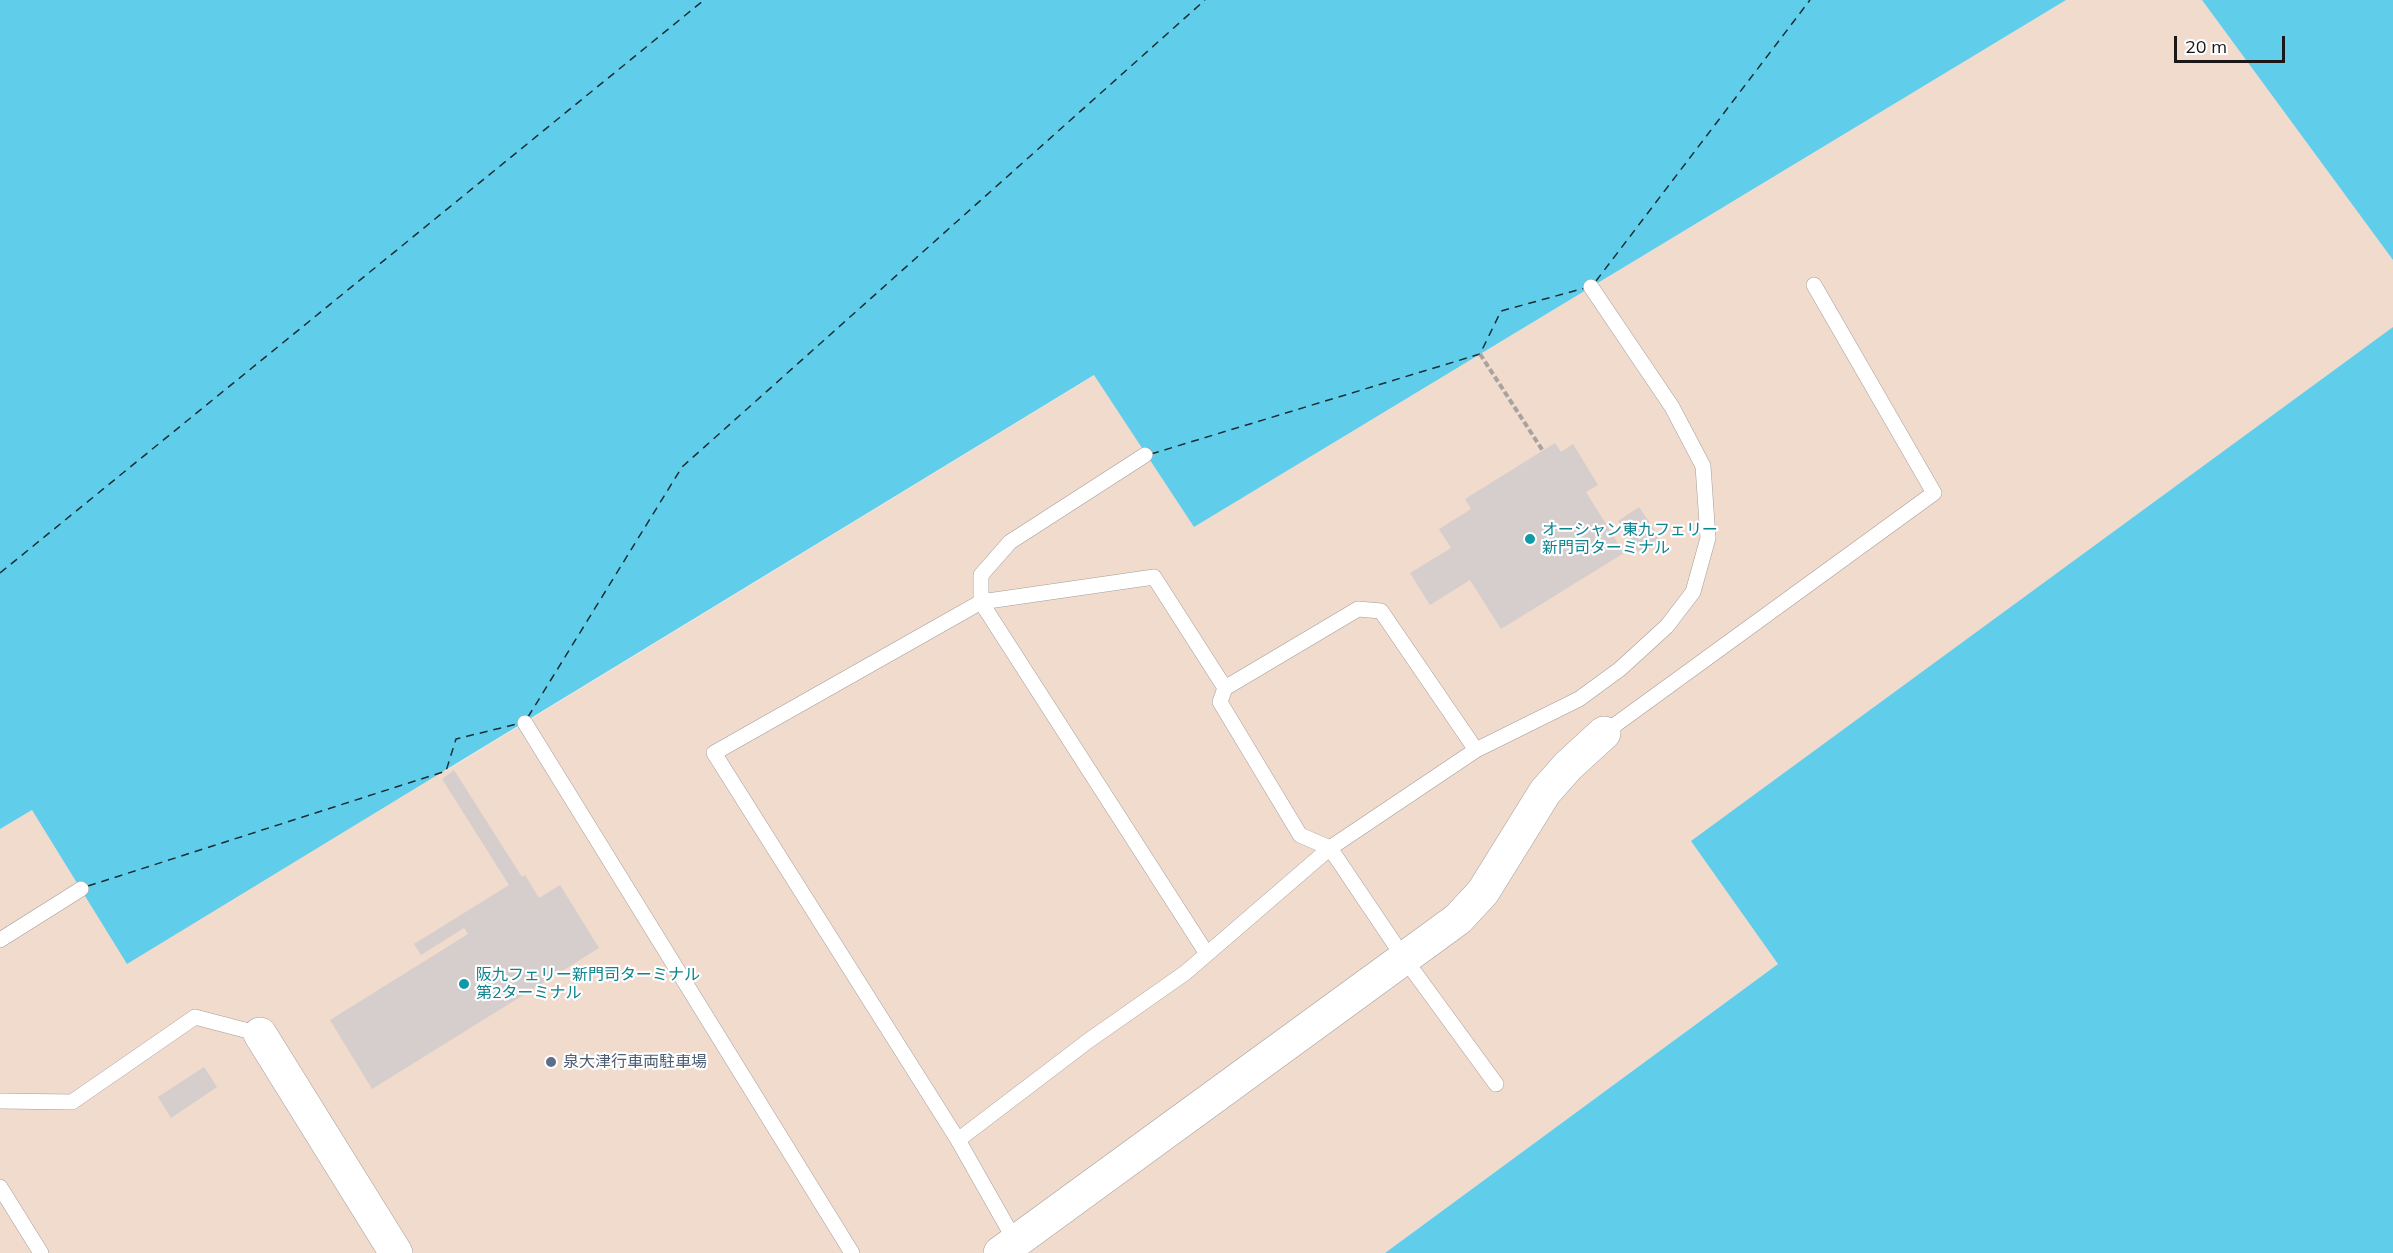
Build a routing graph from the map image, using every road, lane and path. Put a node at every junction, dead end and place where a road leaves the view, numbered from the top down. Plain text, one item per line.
1 (1814, 285) dead end
2 (1592, 287) dead end
3 (1479, 354) dead end
4 (1543, 451) dead end
5 (1145, 455) dead end
6 (981, 602) junction
7 (1225, 688) junction
8 (525, 723) dead end
9 (1604, 733) joint
10 (1476, 750) junction
11 (1330, 848) junction
12 (81, 889) dead end
13 (0, 940) edge
14 (1207, 954) junction
15 (1404, 958) junction
16 (260, 1034) joint
17 (1496, 1084) dead end
18 (0, 1101) edge
19 (958, 1140) junction
20 (0, 1187) edge
21 (1013, 1249) edge
22 (41, 1253) edge
23 (396, 1253) edge
24 (852, 1253) edge

1 - 9 lane
2 - 10 lane
3 - 4 path
5 - 6 lane
6 - 7 lane
6 - 14 lane
6 - 19 lane
7 - 10 lane
7 - 11 lane
8 - 24 lane
9 - 15 street
10 - 11 lane
11 - 14 lane
11 - 15 lane
12 - 13 lane
14 - 19 lane
15 - 17 lane
15 - 21 street
16 - 18 lane
16 - 23 street
19 - 21 lane
20 - 22 lane

